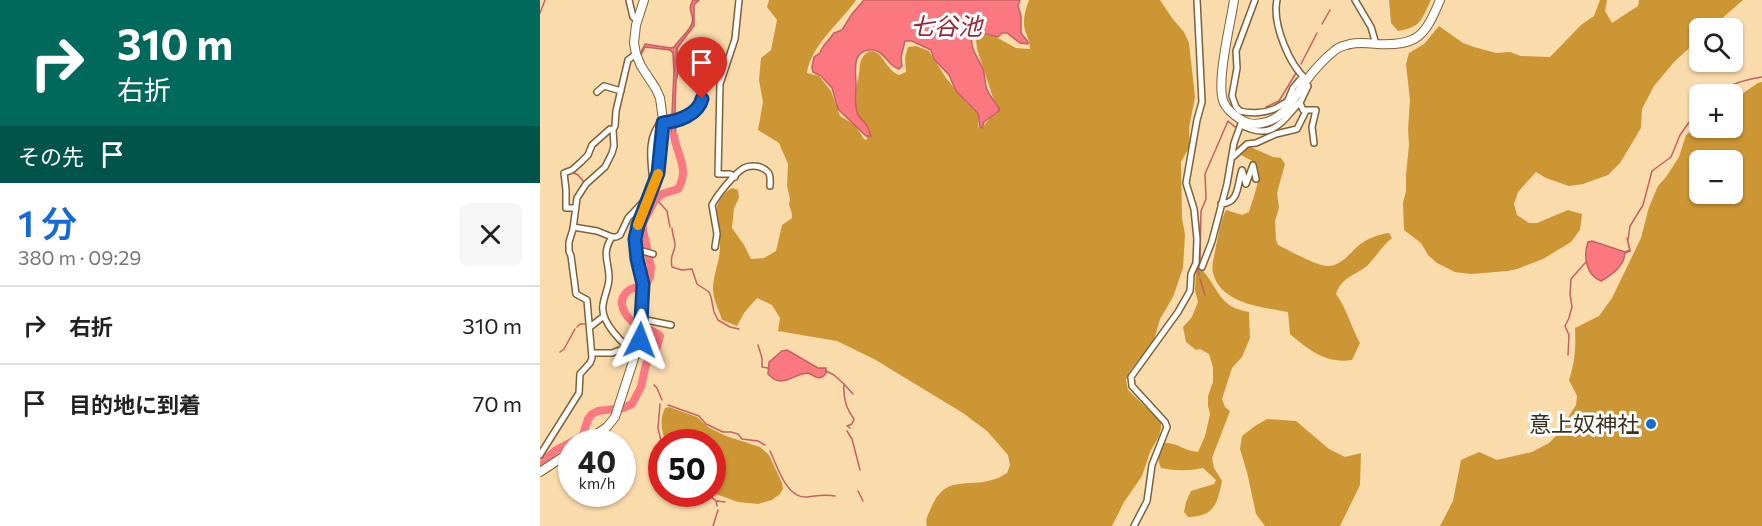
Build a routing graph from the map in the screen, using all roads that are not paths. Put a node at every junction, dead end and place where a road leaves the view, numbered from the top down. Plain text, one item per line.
1 (629, 0) edge
2 (644, 0) edge
3 (739, 0) edge
4 (1197, 0) edge
5 (1234, 0) edge
6 (1255, 0) edge
7 (1277, 0) edge
8 (1355, 0) edge
9 (1440, 0) edge
10 (637, 20) junction
11 (1376, 44) junction
12 (636, 54) junction
13 (726, 65) junction
14 (1306, 80) junction
15 (621, 91) junction
16 (597, 92) dead end
17 (1294, 101) junction
18 (1306, 111) junction
19 (663, 122) junction
20 (1241, 123) junction
21 (613, 130) junction
22 (1314, 143) dead end
23 (1232, 157) junction
24 (735, 177) junction
25 (1256, 179) dead end
26 (770, 186) dead end
27 (653, 189) junction
28 (1221, 204) junction
29 (575, 208) junction
30 (573, 227) junction
31 (612, 237) junction
32 (715, 247) dead end
33 (635, 249) junction
34 (653, 254) dead end
35 (1202, 267) dead end
36 (604, 316) junction
37 (641, 323) junction
38 (671, 325) dead end
39 (590, 327) junction
40 (628, 347) junction
41 (592, 353) junction
42 (637, 353) junction
43 (604, 429) edge
44 (540, 455) edge
45 (558, 460) edge
46 (540, 472) edge
47 (1134, 526) edge

1 - 10 street
2 - 10 main road
3 - 13 street
4 - 47 street
5 - 20 main road
6 - 17 street
7 - 14 street
8 - 11 street
9 - 11 main road
10 - 12 main road
11 - 14 main road
12 - 15 street
12 - 19 main road
13 - 19 street
13 - 24 street
14 - 17 main road
15 - 16 street
15 - 21 street
17 - 18 street
17 - 20 main road
18 - 22 street
18 - 23 street
19 - 27 main road
20 - 23 street
21 - 29 street
21 - 29 street
23 - 28 street
24 - 26 street
24 - 32 street
25 - 28 street
27 - 31 street
27 - 33 main road
28 - 35 street
29 - 30 street
30 - 31 street
30 - 39 street
31 - 36 street
33 - 34 street
33 - 37 main road
36 - 39 street
36 - 40 street
37 - 38 street
37 - 42 main road
39 - 41 street
40 - 41 street
40 - 42 street
41 - 44 street
42 - 43 main road
45 - 46 main road

